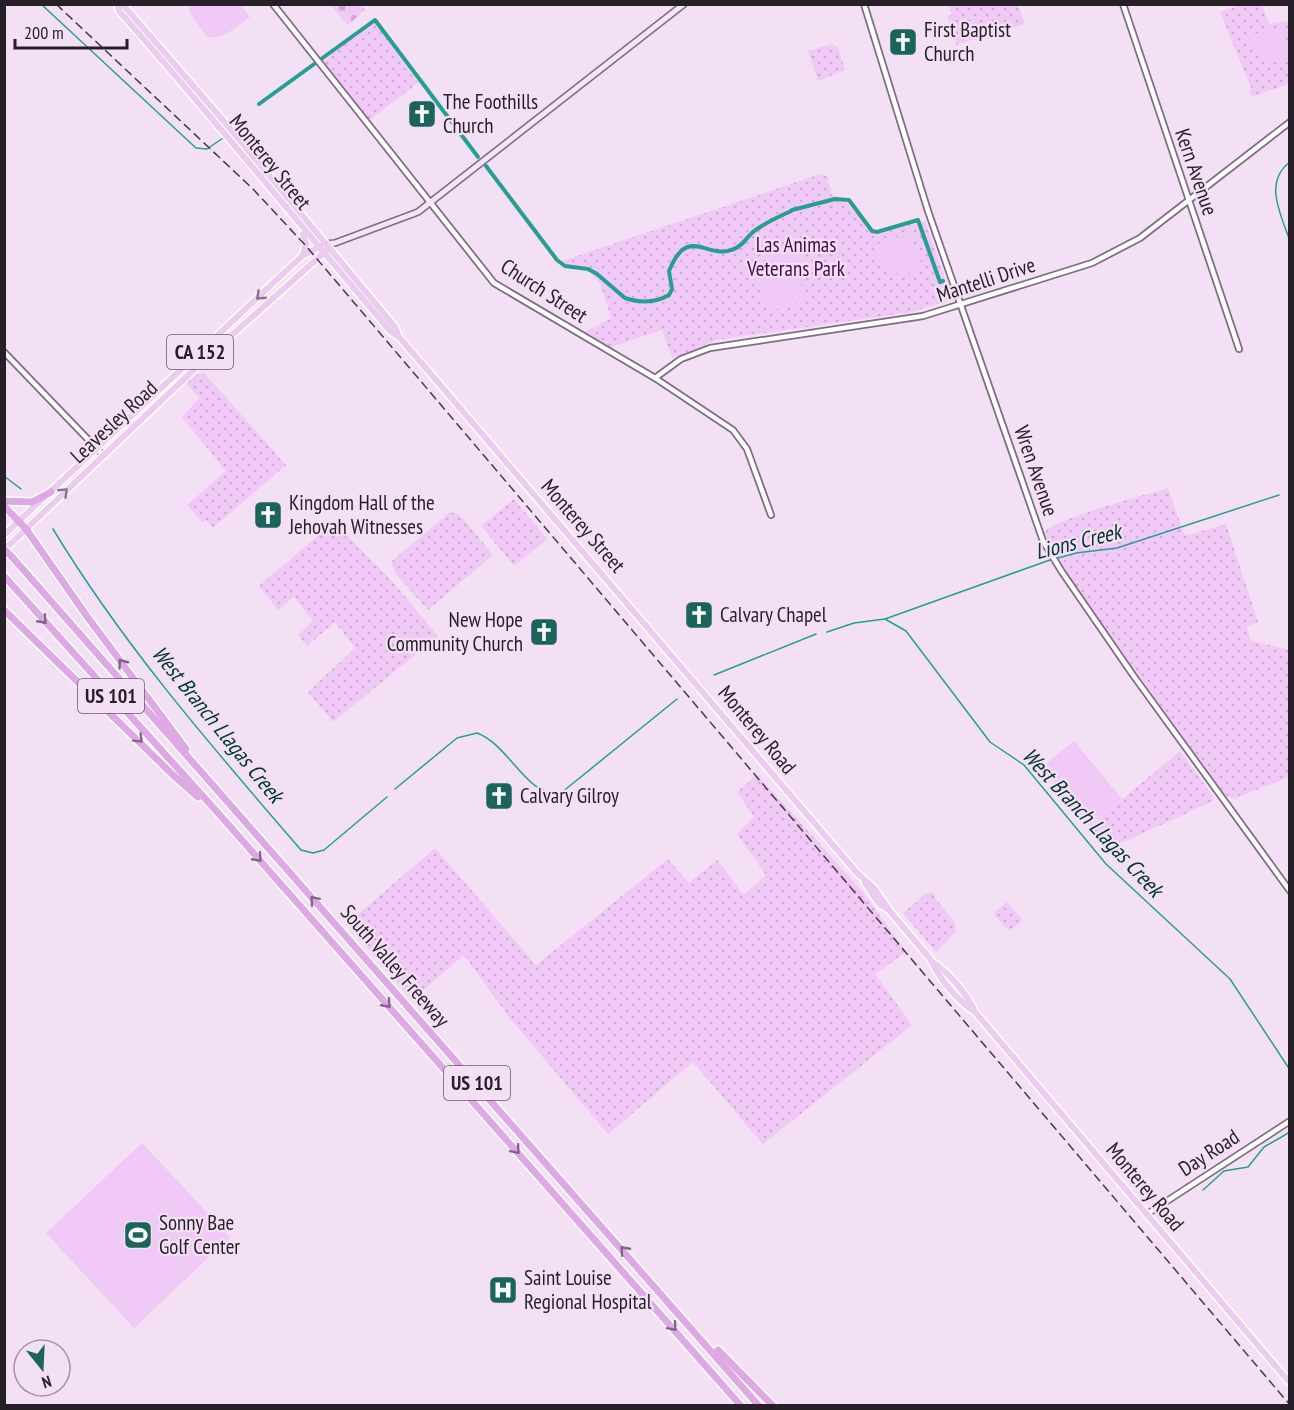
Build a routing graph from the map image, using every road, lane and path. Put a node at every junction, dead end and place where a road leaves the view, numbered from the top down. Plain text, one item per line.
1 (118, 4) edge
2 (273, 4) edge
3 (684, 4) edge
4 (864, 4) edge
5 (1123, 4) edge
6 (1290, 122) edge
7 (1188, 200) junction
8 (429, 203) junction
9 (297, 222) junction
10 (323, 248) junction
11 (302, 256) junction
12 (960, 305) junction
13 (1239, 349) dead end
14 (4, 352) edge
15 (655, 378) junction
16 (98, 449) junction
17 (104, 455) junction
18 (51, 492) junction
19 (4, 501) edge
20 (4, 506) edge
21 (771, 515) dead end
22 (19, 521) junction
23 (26, 529) junction
24 (4, 535) edge
25 (4, 549) edge
26 (4, 576) edge
27 (4, 582) edge
28 (625, 600) joint
29 (26, 601) junction
30 (4, 610) edge
31 (193, 762) junction
32 (219, 814) junction
33 (1290, 891) edge
34 (1290, 1121) edge
35 (1147, 1214) junction
36 (667, 1299) junction
37 (1290, 1383) edge
38 (741, 1406) edge
39 (759, 1406) edge
40 (773, 1406) edge

1 - 9 main road, Monterey Street
1 - 10 main road, Monterey Street
2 - 8 street, Church Street
3 - 8 main road
4 - 12 street, Wren Avenue
5 - 7 street, Kern Avenue
6 - 7 street, Mantelli Drive
7 - 12 street, Mantelli Drive
7 - 13 street, Kern Avenue
8 - 10 main road
8 - 15 street, Church Street
9 - 10 main road, Monterey Street
9 - 11 main road
10 - 11 main road, Leavesley Road
10 - 17 main road, Leavesley Road / CA 152
10 - 28 main road, Monterey Street
11 -> 16 main road, Leavesley Road / CA 152
12 - 15 street, Mantelli Drive
12 - 33 street, Wren Avenue
14 - 16 street
15 - 21 street, Church Street
16 - 17 street
16 - 18 main road, Leavesley Road / CA 152
23 -> 17 main road, Leavesley Road / CA 152
18 - 19 highway, CA 152
18 - 22 main road, Leavesley Road
20 - 22 highway
22 - 23 highway
22 - 24 main road, Leavesley Road
23 - 25 main road, Leavesley Road / CA 152
31 -> 23 highway
25 - 31 highway, South Valley Freeway / US 101, bridge
26 - 29 highway, South Valley Freeway / US 101
27 - 29 highway
28 - 35 main road, Monterey Road
29 -> 32 highway, South Valley Freeway / US 101
30 -> 32 highway
36 -> 31 highway, South Valley Freeway / US 101
32 -> 38 highway, South Valley Freeway / US 101
34 - 35 street, Day Road
35 - 37 main road, Monterey Road
36 - 39 highway, South Valley Freeway / US 101
36 - 40 highway

